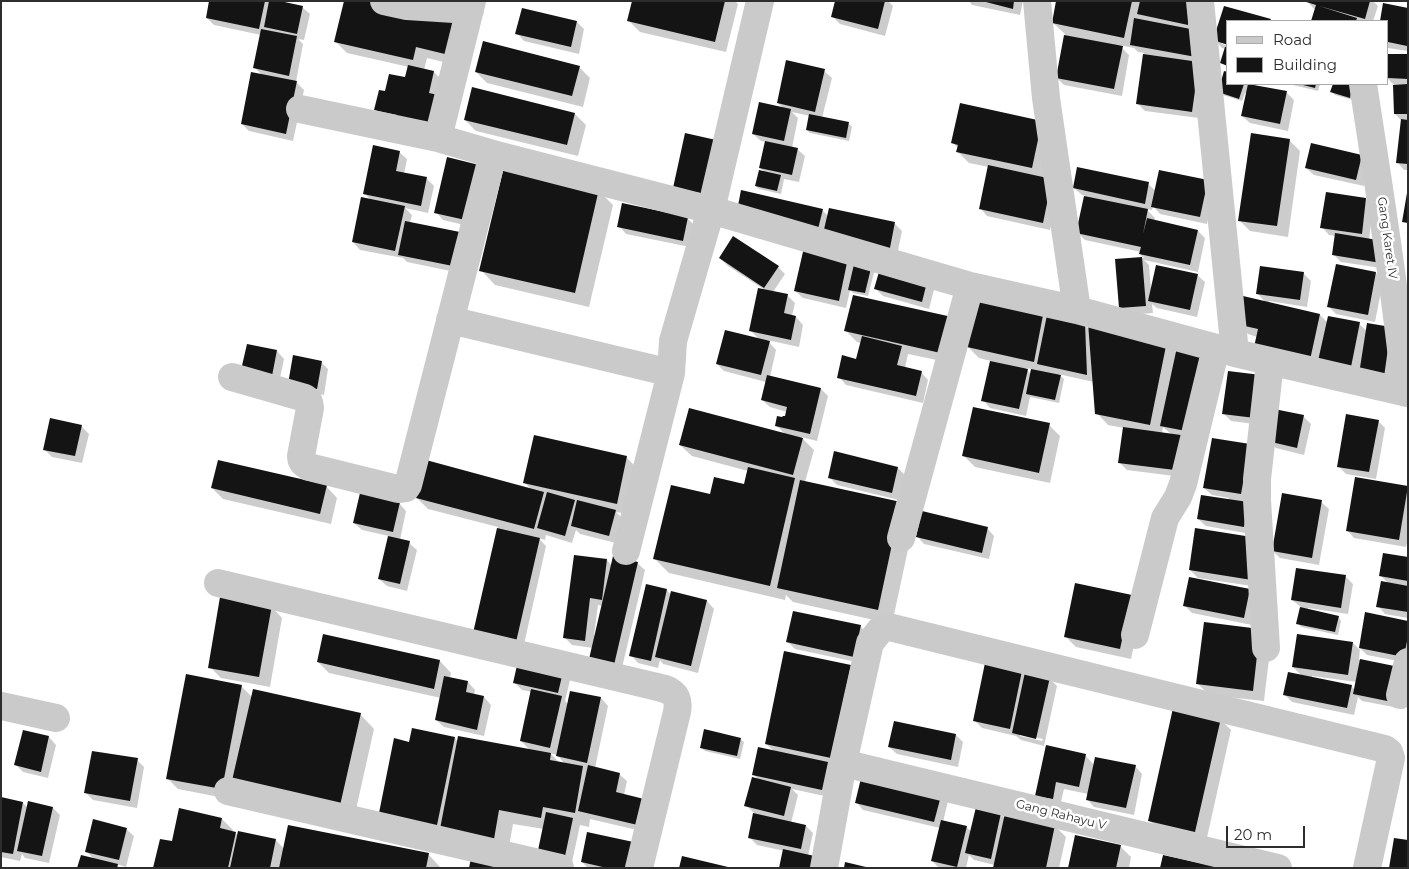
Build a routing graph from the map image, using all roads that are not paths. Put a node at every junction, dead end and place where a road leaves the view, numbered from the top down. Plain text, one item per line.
1 (384, 1) edge
2 (760, 1) edge
3 (1037, 1) edge
4 (1200, 1) edge
5 (471, 6) edge
6 (1363, 85) edge
7 (300, 109) dead end
8 (438, 138) junction
9 (493, 154) junction
10 (711, 210) junction
11 (970, 286) junction
12 (1077, 310) junction
13 (450, 320) junction
14 (1225, 351) junction
15 (1270, 362) junction
16 (671, 373) junction
17 (232, 377) dead end
18 (1407, 393) edge
19 (901, 538) dead end
20 (626, 551) dead end
21 (218, 583) dead end
22 (1136, 635) dead end
23 (1266, 648) dead end
24 (1408, 662) edge
25 (1400, 695) dead end
26 (1, 706) edge
27 (56, 718) dead end
28 (843, 763) junction
29 (228, 791) dead end
30 (560, 868) edge
31 (639, 868) edge
32 (824, 868) edge
33 (1278, 868) edge
34 (1367, 868) edge

1 - 5 street
2 - 10 street
3 - 12 street
4 - 14 street
5 - 8 street
6 - 18 street, Gang Karet IV
7 - 8 street
8 - 9 street
9 - 10 street
9 - 13 street
10 - 11 street
10 - 16 street
11 - 12 street
11 - 19 street
12 - 14 street
13 - 16 street
13 - 17 street
14 - 15 street
14 - 22 street
15 - 18 street
15 - 23 street
16 - 20 street
21 - 31 street
24 - 25 street
26 - 27 street
28 - 32 street
28 - 33 street, Gang Rahayu V
28 - 34 street
29 - 30 street

